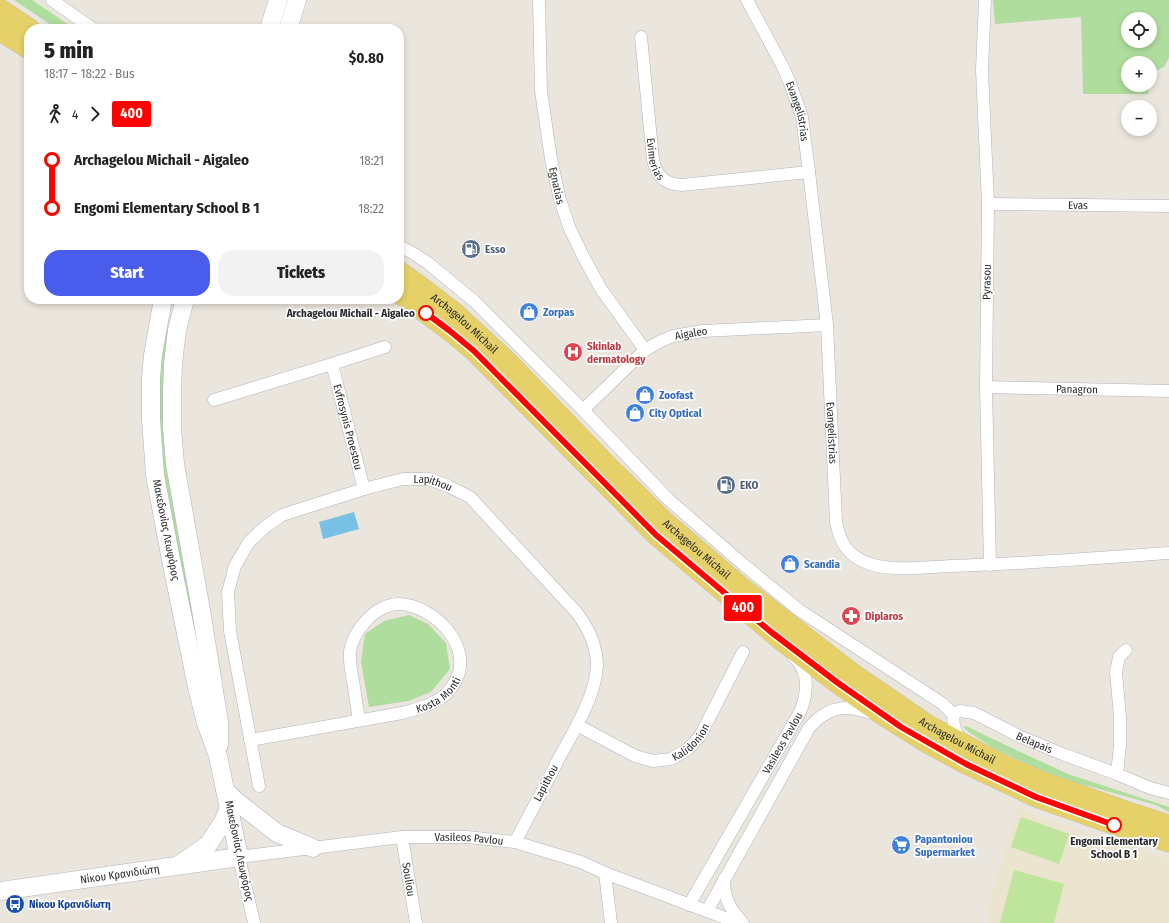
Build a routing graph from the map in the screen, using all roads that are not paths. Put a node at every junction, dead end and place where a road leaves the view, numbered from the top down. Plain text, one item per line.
1 (52, 0) edge
2 (278, 0) edge
3 (297, 0) edge
4 (539, 0) edge
5 (747, 0) edge
6 (985, 0) edge
7 (0, 9) edge
8 (86, 24) edge
9 (271, 24) edge
10 (290, 24) edge
11 (24, 25) edge
12 (0, 31) edge
13 (641, 37) dead end
14 (24, 46) edge
15 (809, 172) junction
16 (988, 204) junction
17 (1169, 206) edge
18 (404, 248) edge
19 (404, 274) edge
20 (404, 296) edge
21 (162, 304) edge
22 (184, 304) edge
23 (827, 325) junction
24 (385, 347) dead end
25 (645, 350) junction
26 (332, 364) junction
27 (986, 387) junction
28 (1169, 391) edge
29 (214, 400) dead end
30 (583, 410) junction
31 (364, 489) junction
32 (1169, 553) edge
33 (990, 565) junction
34 (782, 641) junction
35 (1126, 650) dead end
36 (743, 652) dead end
37 (953, 714) junction
38 (884, 716) junction
39 (359, 720) junction
40 (577, 725) junction
41 (250, 740) junction
42 (960, 742) junction
43 (218, 756) junction
44 (1117, 774) junction
45 (259, 786) dead end
46 (225, 790) junction
47 (1169, 793) edge
48 (229, 808) junction
49 (1169, 825) edge
50 (402, 837) junction
51 (515, 842) junction
52 (1169, 842) edge
53 (313, 848) junction
54 (239, 857) junction
55 (176, 866) junction
56 (605, 874) junction
57 (724, 879) junction
58 (0, 891) edge
59 (689, 904) junction
60 (707, 911) junction
61 (254, 923) edge
62 (416, 923) edge
63 (611, 923) edge
64 (740, 923) edge
65 (743, 923) edge

1 - 8 street
2 - 9 main road
3 - 10 main road
4 - 25 street, Egnatias
5 - 15 street, Evangelistrias
6 - 16 street, Pyrasou
7 - 11 main road
12 - 14 main road
13 - 15 street, Evimerias
15 - 23 street, Evangelistrias
16 - 17 street, Evas
16 - 27 street, Pyrasou
18 - 30 street
19 - 42 main road, Archagelou Michail
20 - 34 main road, Archagelou Michail
21 - 43 main road, Μακεδονίας Λεωφόρος
22 - 43 main road, Μακεδονίας Λεωφόρος
23 - 25 street, Aigaleo
23 - 33 street, Evangelistrias
24 - 26 street
25 - 30 street, Aigaleo
26 - 29 street
26 - 31 street, Evfrosynis Proestou
27 - 28 street, Panagron
27 - 33 street, Pyrasou
30 - 37 street
31 - 40 street, Lapithou
31 - 41 street, Lapithou
32 - 33 street, Evangelistrias
34 - 38 main road, Archagelou Michail
34 - 59 street, Vasileos Pavlou
35 - 44 street
36 - 40 street, Kalidonion
37 - 42 street
37 - 44 street, Belapais
38 - 52 main road, Archagelou Michail
38 - 57 street, Vasileos Pavlou
39 - 39 street, Kosta Monti
39 - 41 street, Kosta Monti
40 - 51 street, Lapithou
41 - 45 street, Lapithou
42 - 49 main road, Archagelou Michail
43 - 46 main road, Μακεδονίας Λεωφόρος
44 - 47 street, Belapais
46 - 48 main road, Μακεδονίας Λεωφόρος
46 - 53 main road
48 - 54 main road, Μακεδονίας Λεωφόρος
48 - 55 main road
50 - 51 street, Vasileos Pavlou
50 - 53 street, Vasileos Pavlou
50 - 62 street, Souliou
51 - 56 street, Vasileos Pavlou
53 - 54 street, Vasileos Pavlou
54 - 55 main road, Νίκου Κρανιδιώτη
54 - 61 street, Μακεδονίας Λεωφόρος
55 - 58 main road, Νίκου Κρανιδιώτη
56 - 59 street, Vasileos Pavlou
56 - 63 street
57 - 60 street, Vasileos Pavlou
57 - 65 street
59 - 60 street, Vasileos Pavlou
60 - 64 street, Vasileos Pavlou

